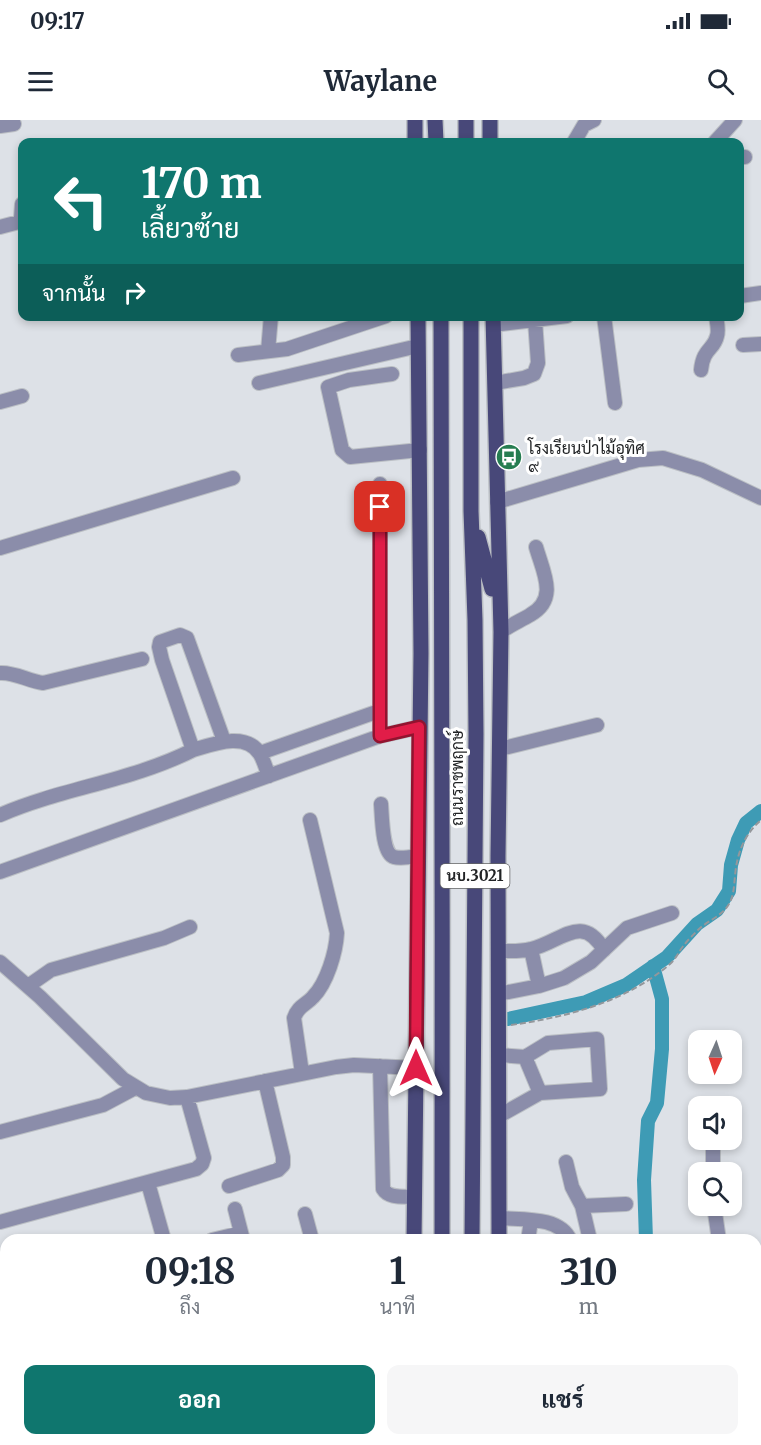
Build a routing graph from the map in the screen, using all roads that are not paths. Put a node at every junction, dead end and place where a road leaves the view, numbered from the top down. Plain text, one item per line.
1 (415, 120) edge
2 (435, 120) edge
3 (466, 120) edge
4 (490, 120) edge
5 (594, 120) edge
6 (735, 120) edge
7 (415, 138) edge
8 (436, 138) edge
9 (466, 138) edge
10 (490, 138) edge
11 (576, 138) edge
12 (719, 138) edge
13 (18, 222) edge
14 (0, 226) edge
15 (761, 293) edge
16 (744, 295) edge
17 (271, 321) edge
18 (370, 321) edge
19 (418, 321) edge
20 (441, 321) edge
21 (471, 321) edge
22 (493, 321) edge
23 (535, 321) edge
24 (605, 321) edge
25 (717, 321) edge
26 (761, 344) edge
27 (743, 345) dead end
28 (418, 346) junction
29 (268, 351) junction
30 (238, 355) dead end
31 (701, 370) dead end
32 (392, 374) dead end
33 (259, 383) dead end
34 (495, 383) junction
35 (22, 396) dead end
36 (0, 402) edge
37 (615, 403) dead end
38 (420, 450) junction
39 (233, 478) dead end
40 (380, 484) dead end
41 (761, 498) edge
42 (497, 502) junction
43 (471, 511) junction
44 (536, 547) dead end
45 (0, 548) edge
46 (439, 573) junction
47 (499, 614) junction
48 (501, 632) junction
49 (421, 653) junction
50 (142, 658) dead end
51 (0, 673) edge
52 (379, 711) junction
53 (597, 725) dead end
54 (419, 727) junction
55 (380, 736) junction
56 (224, 741) junction
57 (500, 748) junction
58 (193, 750) junction
59 (260, 753) junction
60 (269, 776) junction
61 (381, 804) dead end
62 (0, 815) edge
63 (310, 820) dead end
64 (418, 856) junction
65 (0, 872) edge
66 (672, 913) dead end
67 (190, 927) dead end
68 (531, 950) junction
69 (604, 950) junction
70 (498, 951) junction
71 (0, 962) edge
72 (28, 986) junction
73 (539, 986) junction
74 (498, 994) junction
75 (499, 1055) junction
76 (525, 1057) junction
77 (380, 1066) junction
78 (416, 1068) junction
79 (302, 1073) junction
80 (265, 1081) junction
81 (135, 1088) junction
82 (540, 1093) junction
83 (187, 1097) junction
84 (499, 1116) junction
85 (0, 1132) edge
86 (566, 1162) dead end
87 (148, 1184) junction
88 (229, 1186) dead end
89 (414, 1197) junction
90 (626, 1204) dead end
91 (582, 1206) junction
92 (235, 1209) dead end
93 (305, 1214) dead end
94 (715, 1216) edge
95 (500, 1218) junction
96 (531, 1221) junction
97 (0, 1222) edge
98 (162, 1234) edge
99 (241, 1234) edge
100 (310, 1234) edge
101 (414, 1234) edge
102 (442, 1234) edge
103 (472, 1234) edge
104 (499, 1234) edge
105 (529, 1234) edge
106 (566, 1234) edge
107 (589, 1234) edge
108 (718, 1234) edge

1 - 7 main road
2 - 8 main road
3 - 9 main road
4 - 10 main road
5 - 11 street
6 - 12 street
13 - 14 street
15 - 16 street
17 - 29 street
18 - 29 street
19 - 28 main road
20 - 46 main road, ถนนราชพฤกษ์ / นบ.3021
21 - 43 main road, ถนนราชพฤกษ์ / นบ.3021
22 - 34 main road
23 - 34 street
24 - 37 street
25 - 31 street
26 - 27 street
28 - 33 street
28 - 38 main road
29 - 30 street
32 - 38 street
34 - 42 main road
35 - 36 street
38 - 49 main road
39 - 45 street
40 - 52 street
41 - 42 street
42 - 47 main road
43 - 47 main road
43 - 103 main road, ถนนราชพฤกษ์ / นบ.3021
44 - 48 street
46 - 49 main road
46 - 102 main road, ถนนราชพฤกษ์ / นบ.3021
47 - 48 main road, นบ.3021
48 - 57 main road, นบ.3021
49 - 54 main road, นบ.3021
50 - 51 street
52 - 55 street
52 - 59 street
53 - 57 street
54 - 55 street
54 - 64 main road, นบ.3021
55 - 60 street
56 - 58 street
56 - 58 street
56 - 59 street
57 - 70 main road, นบ.3021
58 - 62 street
59 - 60 street
60 - 65 street
61 - 64 street
63 - 79 street
64 - 78 main road, นบ.3021
66 - 69 street
67 - 72 street
68 - 69 street
68 - 70 street
68 - 73 street
69 - 73 street
70 - 74 main road, นบ.3021
71 - 72 street
72 - 81 street
73 - 74 street
74 - 75 main road, นบ.3021
75 - 76 street
75 - 84 main road, นบ.3021
76 - 82 street
76 - 82 street
77 - 78 street
77 - 79 street
77 - 89 street
78 - 89 main road, นบ.3021
79 - 80 street
80 - 83 street
80 - 88 street
81 - 83 street
81 - 85 street
82 - 84 street
83 - 87 street
84 - 95 main road, นบ.3021
86 - 91 street
87 - 97 street
87 - 98 street
89 - 101 main road, นบ.3021
90 - 91 street
91 - 107 street
92 - 99 street
93 - 100 street
94 - 108 street
95 - 96 street
95 - 104 main road, นบ.3021
96 - 105 street
96 - 106 street

